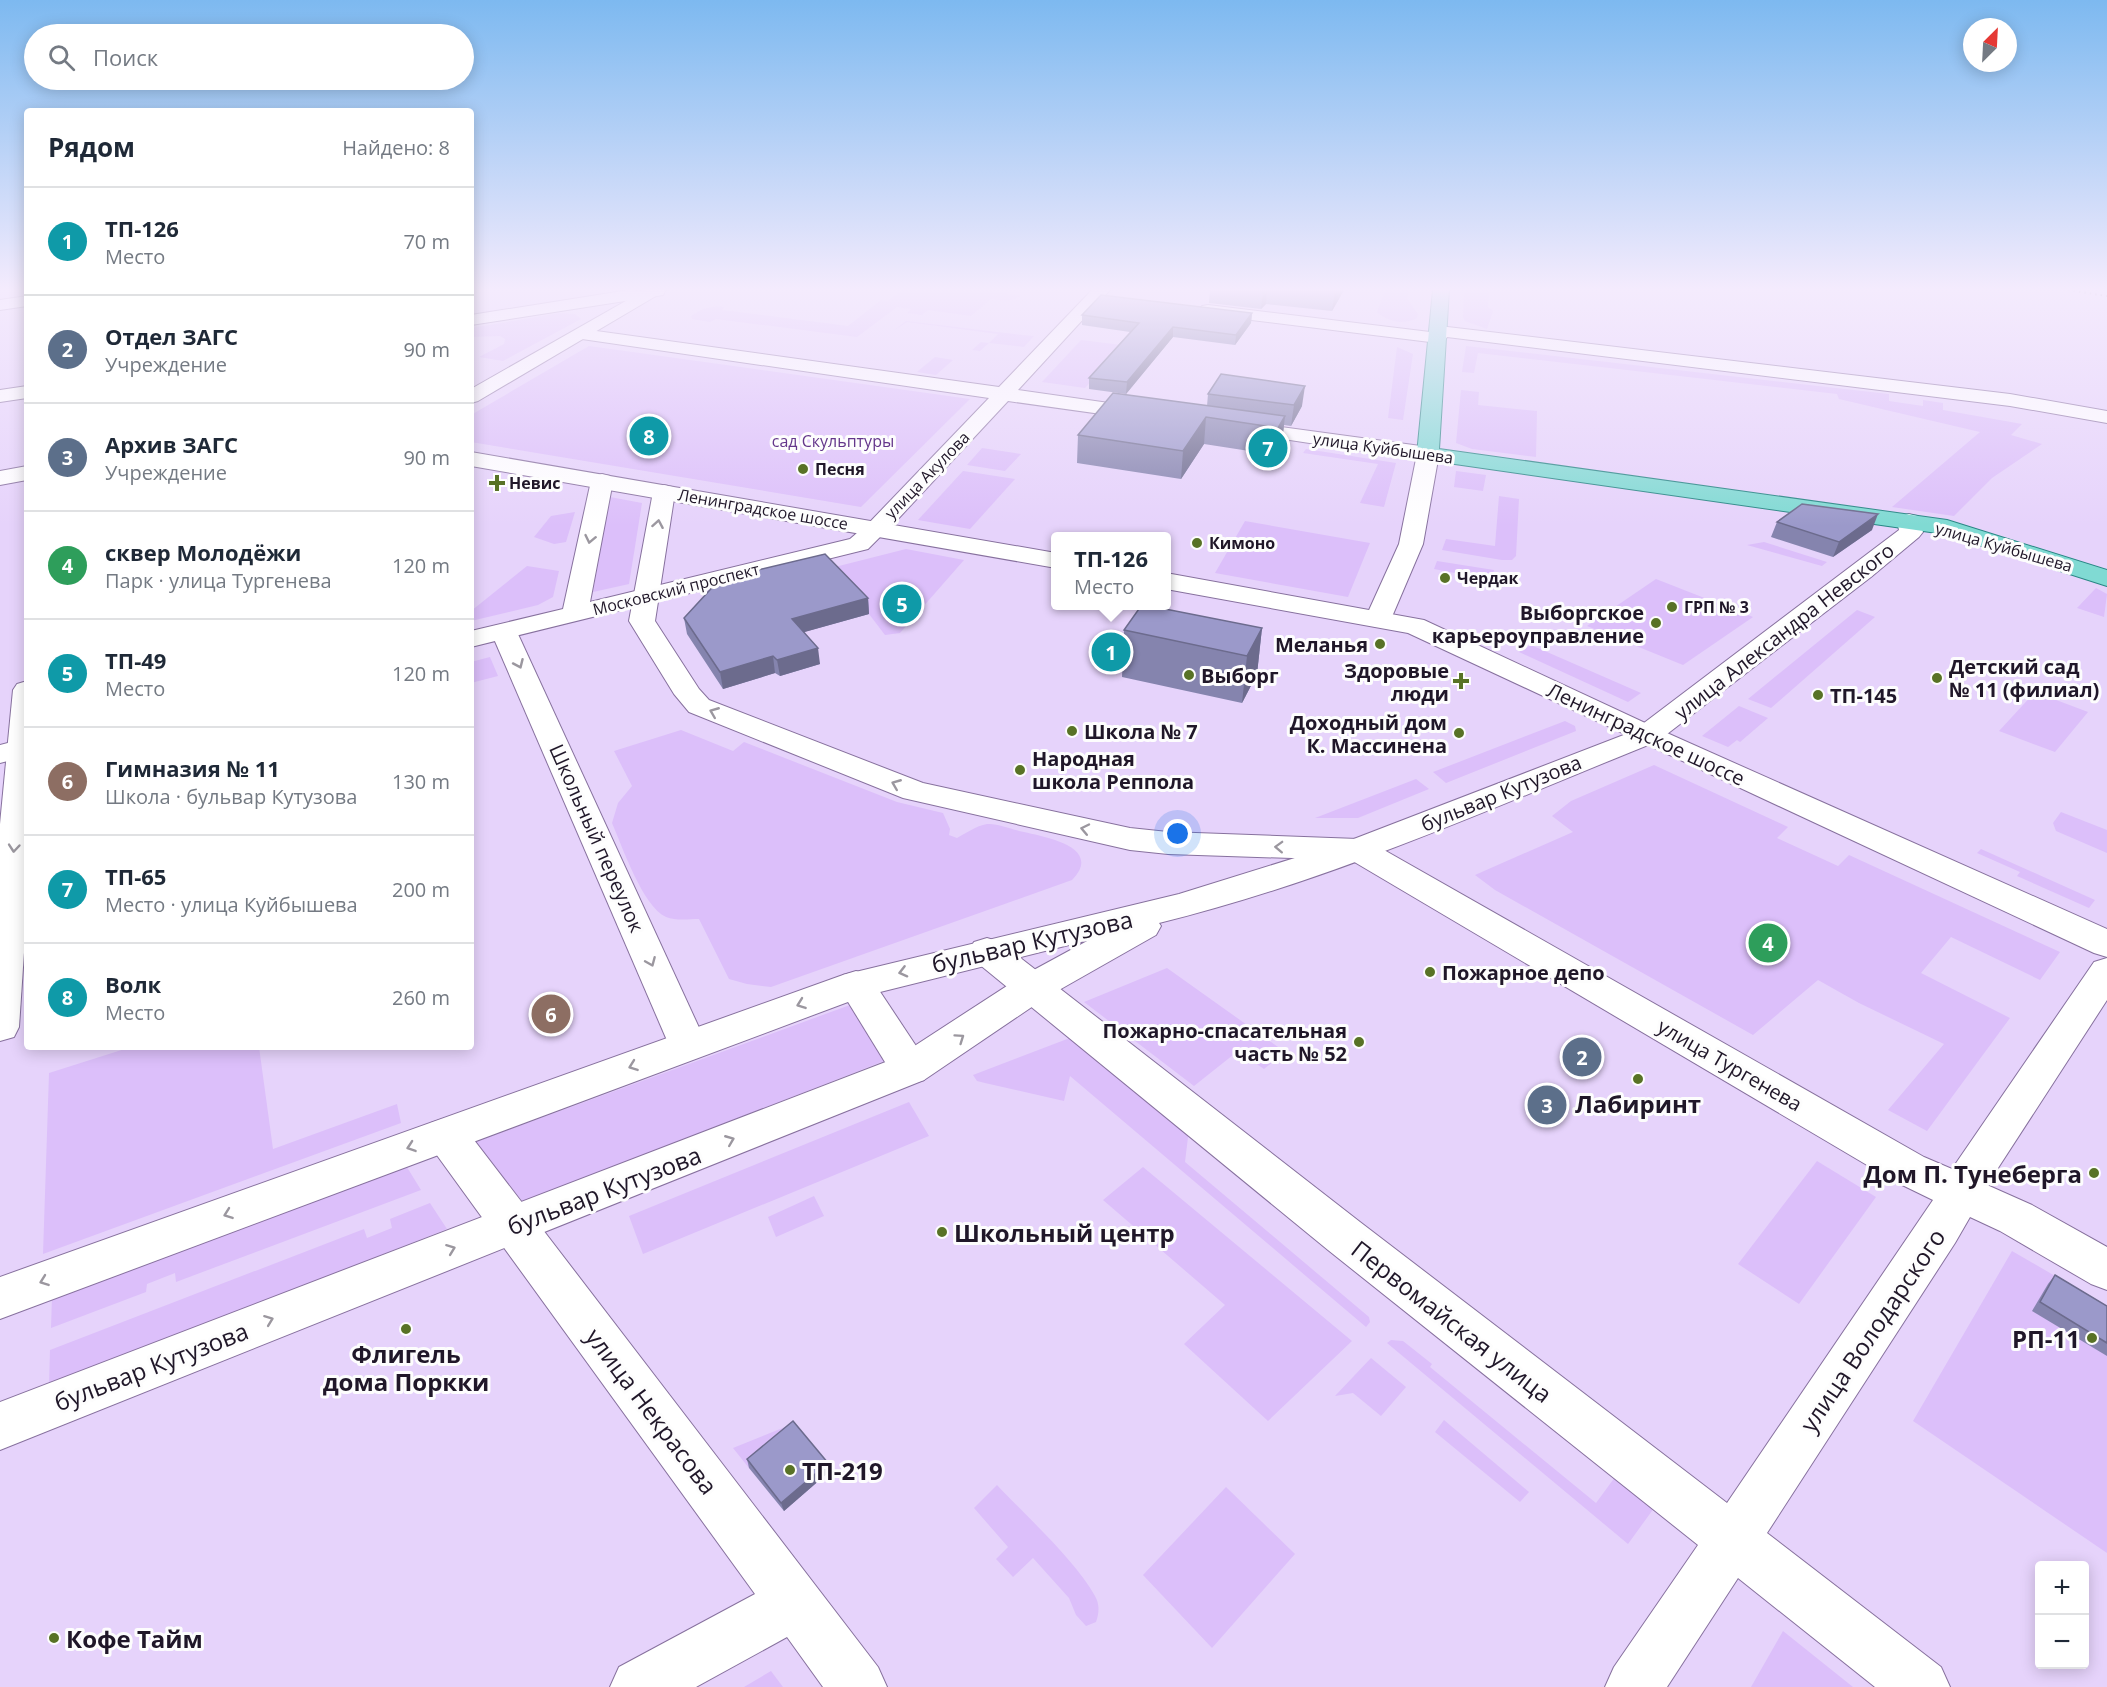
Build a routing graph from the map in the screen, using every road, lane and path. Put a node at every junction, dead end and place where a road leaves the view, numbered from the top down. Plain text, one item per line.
1 (521, 369) edge
2 (826, 369) edge
3 (1030, 369) edge
4 (1435, 369) edge
5 (1739, 369) edge
6 (24, 392) edge
7 (1004, 394) junction
8 (474, 395) edge
9 (0, 396) edge
10 (1159, 416) edge
11 (2107, 417) edge
12 (1214, 424) edge
13 (1428, 454) junction
14 (474, 460) edge
15 (24, 474) edge
16 (0, 478) edge
17 (602, 481) junction
18 (664, 492) junction
19 (1909, 521) junction
20 (876, 529) junction
21 (1051, 560) edge
22 (2107, 578) edge
23 (1171, 582) edge
24 (645, 596) junction
25 (575, 614) junction
26 (1378, 618) junction
27 (504, 632) junction
28 (474, 638) edge
29 (24, 706) edge
30 (1647, 735) junction
31 (16, 749) edge
32 (1358, 850) junction
33 (1184, 905) junction
34 (2107, 944) edge
35 (987, 951) junction
36 (2107, 972) edge
37 (856, 984) junction
38 (1032, 987) junction
39 (0, 1026) edge
40 (688, 1045) junction
41 (910, 1069) junction
42 (446, 1135) junction
43 (1962, 1193) junction
44 (514, 1225) junction
45 (2107, 1270) edge
46 (0, 1298) edge
47 (0, 1426) edge
48 (1732, 1539) junction
49 (794, 1603) junction
50 (639, 1687) edge
51 (858, 1687) edge
52 (1634, 1687) edge
53 (1921, 1687) edge

1 - 8 street
2 - 7 street
3 - 7 street, улица Акулова
4 - 13 main road
5 - 11 street
6 - 9 street
7 - 10 street
7 - 20 street, улица Акулова
12 - 13 street, улица Куйбышева
13 - 19 main road, улица Куйбышева
13 - 26 street
14 - 17 street, Ленинградское шоссе
15 - 16 street
17 - 18 street, Ленинградское шоссе
17 -> 25 street
18 - 20 street, Ленинградское шоссе
24 -> 18 street
19 - 22 main road, улица Куйбышева
19 - 30 street, улица Александра Невского
20 - 21 street, Ленинградское шоссе
20 - 24 street, Московский проспект
23 - 26 street, Ленинградское шоссе
24 - 25 street, Московский проспект
32 -> 24 street
25 - 27 street, Московский проспект
26 - 30 street, Ленинградское шоссе
27 - 28 street, Московский проспект
27 -> 40 street, Школьный переулок
29 - 31 street
30 - 32 street, бульвар Кутузова
30 - 34 street, Ленинградское шоссе
31 -> 39 street
32 - 33 street, бульвар Кутузова
32 - 43 street, улица Тургенева
33 - 35 street, бульвар Кутузова
33 - 38 street, бульвар Кутузова
35 -> 37 street, бульвар Кутузова
35 - 38 street, Первомайская улица
36 - 43 street, улица Володарского
37 -> 40 street, бульвар Кутузова
37 - 41 street
41 -> 38 street, бульвар Кутузова
38 - 48 street, Первомайская улица
40 -> 42 street, бульвар Кутузова
44 -> 41 street, бульвар Кутузова
42 - 44 street, улица Некрасова
42 -> 46 street, бульвар Кутузова
43 - 45 street, улица Тургенева
43 - 48 street, улица Володарского
47 -> 44 street, бульвар Кутузова
44 - 49 street, улица Некрасова
48 - 52 street, улица Володарского
48 - 53 street, Первомайская улица
49 - 50 street
49 - 51 street, улица Некрасова

